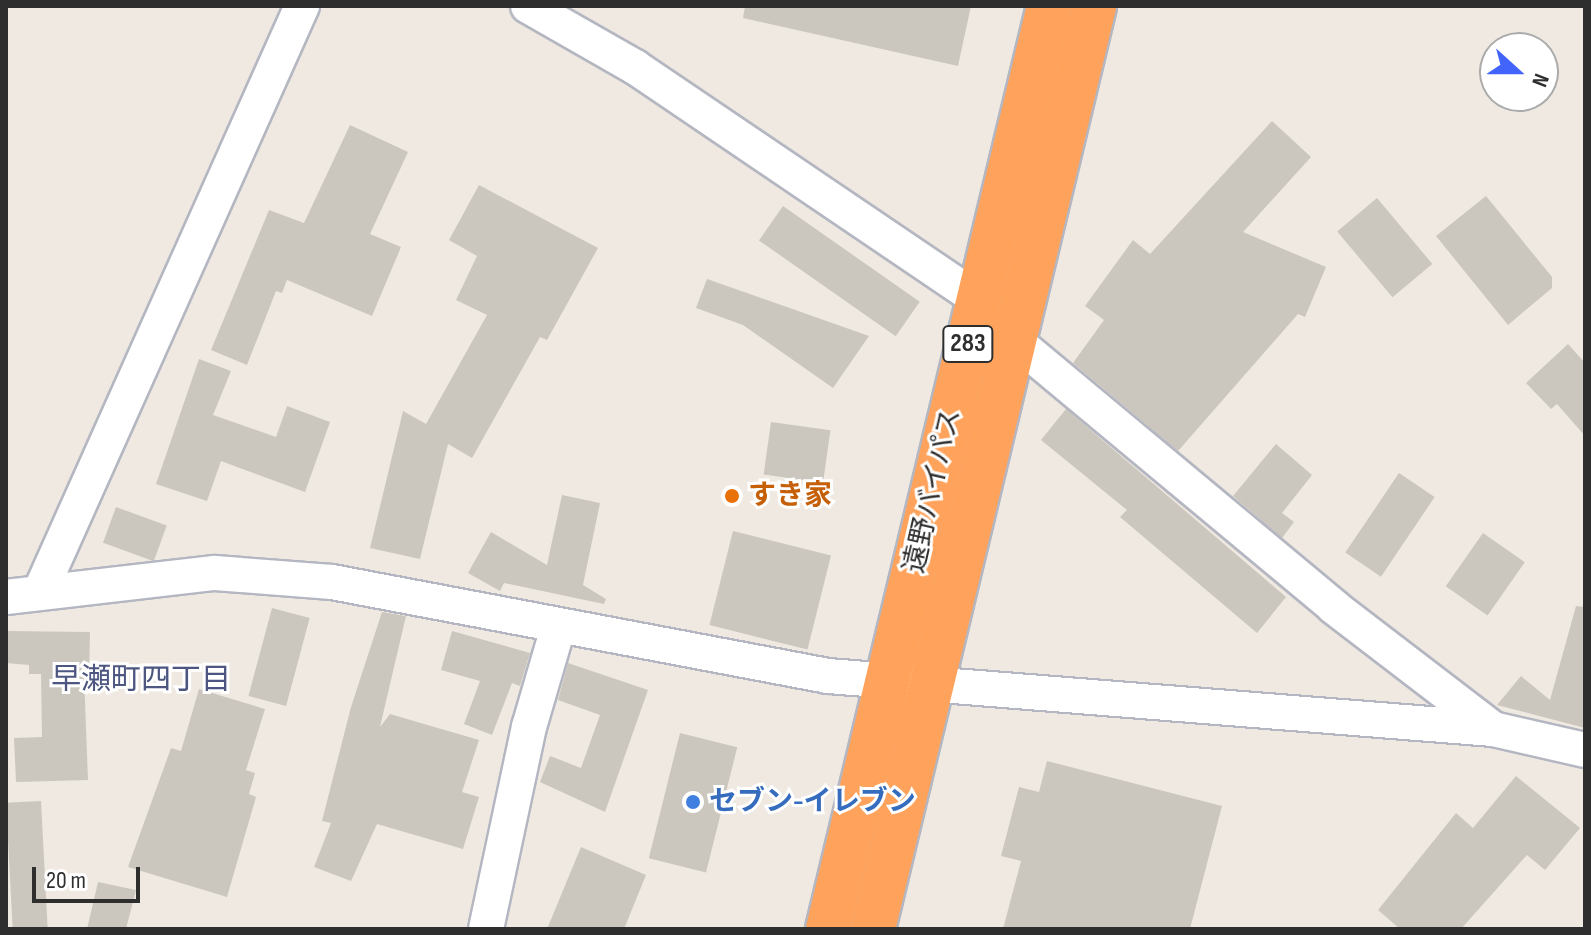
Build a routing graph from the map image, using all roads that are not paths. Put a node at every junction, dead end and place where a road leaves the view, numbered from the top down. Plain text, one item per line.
1 (302, 6) edge
2 (528, 6) edge
3 (1049, 6) edge
4 (1094, 6) edge
5 (978, 299) junction
6 (1014, 340) junction
7 (40, 592) junction
8 (6, 597) edge
9 (558, 628) junction
10 (888, 683) junction
11 (933, 686) junction
12 (1493, 729) junction
13 (1585, 750) edge
14 (486, 929) edge
15 (828, 929) edge
16 (873, 929) edge

1 - 7 street
2 - 5 street
3 - 5 highway, 遠野バイパス / 283
4 - 6 highway, 遠野バイパス / 283
5 - 10 highway, 遠野バイパス / 283
6 - 11 highway, 遠野バイパス / 283
6 - 12 street
7 - 8 street
7 - 9 street
9 - 10 street
9 - 14 street
10 - 11 street
10 - 15 highway, 遠野バイパス / 283
11 - 12 street
11 - 16 highway, 遠野バイパス / 283
12 - 13 street

